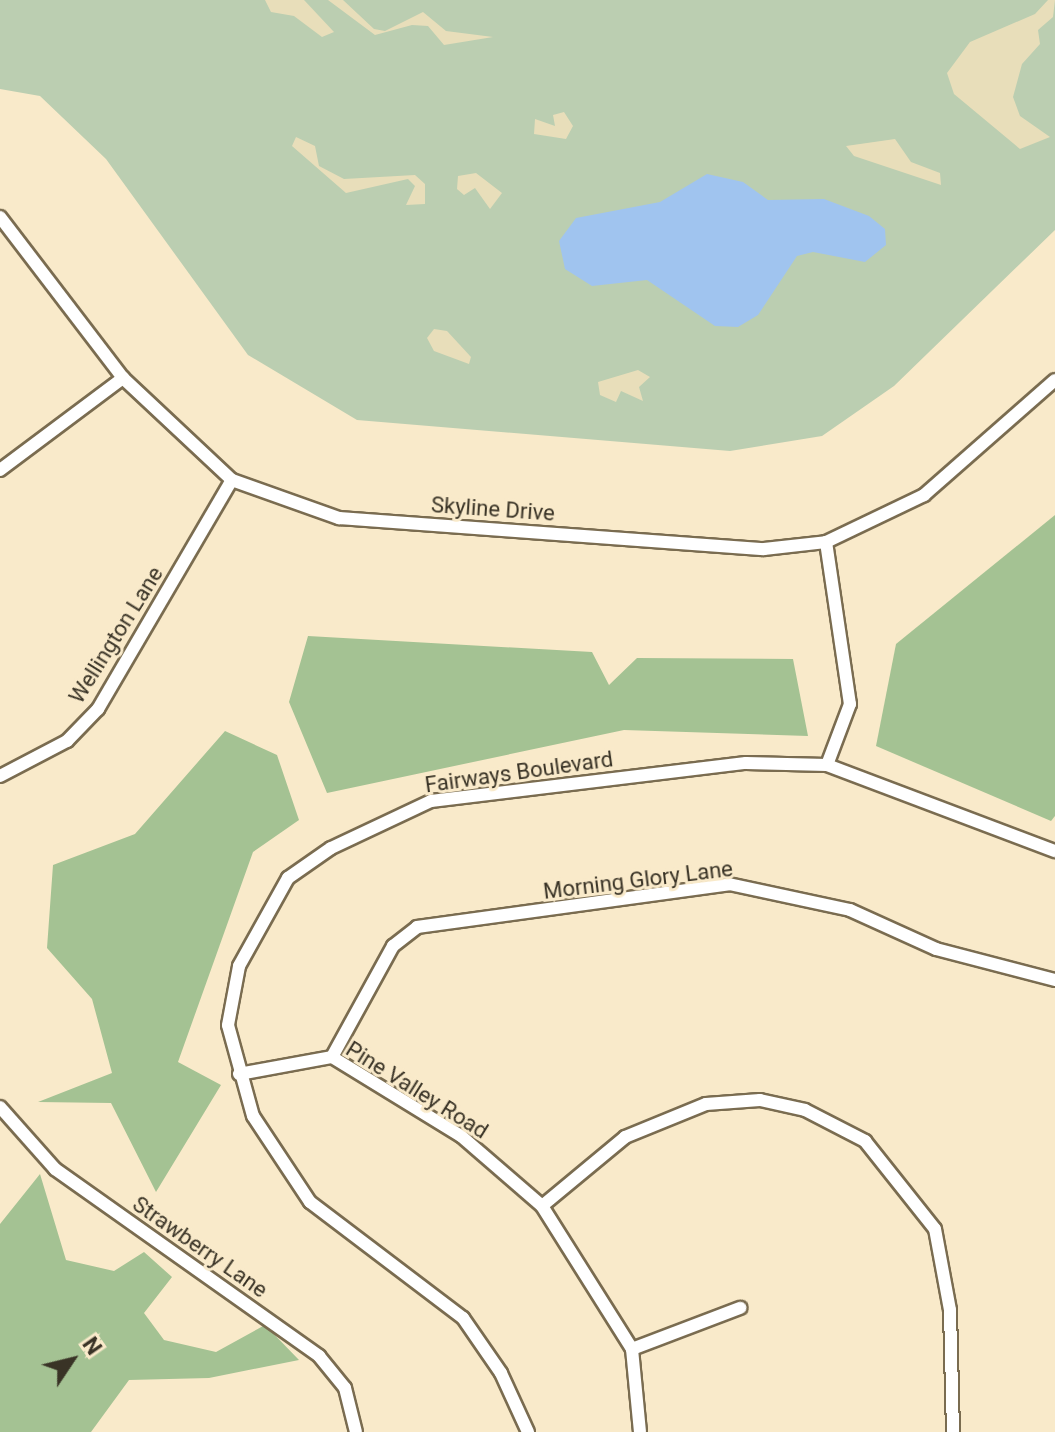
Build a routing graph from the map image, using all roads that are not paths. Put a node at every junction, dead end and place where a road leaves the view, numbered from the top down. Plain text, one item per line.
1 (0, 217) edge
2 (123, 378) junction
3 (1055, 380) edge
4 (0, 470) edge
5 (232, 480) junction
6 (826, 542) junction
7 (827, 765) junction
8 (0, 776) edge
9 (1055, 851) edge
10 (1055, 980) edge
11 (332, 1057) junction
12 (239, 1074) junction
13 (0, 1107) edge
14 (542, 1206) junction
15 (740, 1308) dead end
16 (632, 1349) junction
17 (356, 1432) edge
18 (528, 1432) edge
19 (640, 1432) edge
20 (953, 1432) edge

1 - 2 street, Skyline Drive
2 - 4 street
2 - 5 street, Skyline Drive
3 - 6 street, Skyline Drive
5 - 6 street, Skyline Drive
5 - 8 street, Wellington Lane
6 - 7 street
7 - 9 street, Fairways Boulevard
7 - 12 street, Fairways Boulevard
10 - 11 street, Morning Glory Lane
11 - 12 street, Pine Valley Road
11 - 14 street, Pine Valley Road
12 - 18 street, Fairways Boulevard
13 - 17 street, Strawberry Lane
14 - 16 street, Pine Valley Road
14 - 20 street
15 - 16 street
16 - 19 street, Pine Valley Road

